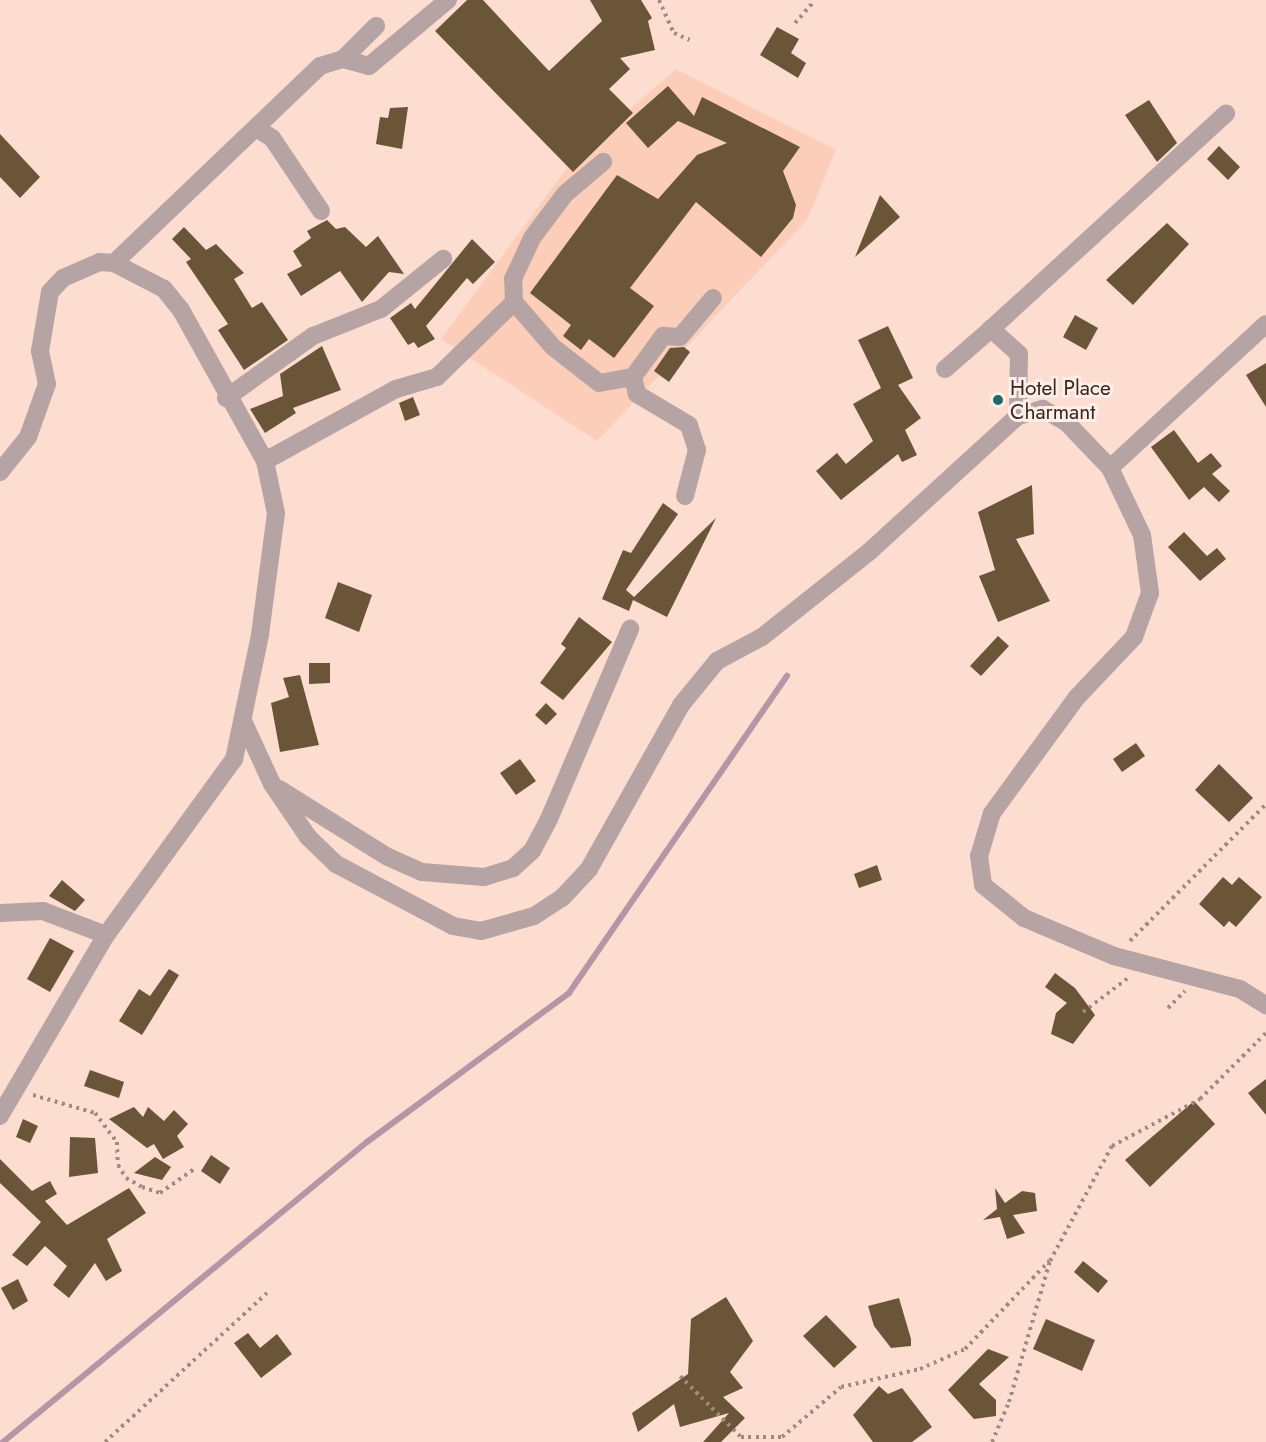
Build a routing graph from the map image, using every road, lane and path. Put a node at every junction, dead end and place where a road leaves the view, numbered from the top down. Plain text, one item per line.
1 (448, 0) edge
2 (659, 0) edge
3 (815, 0) edge
4 (795, 23) dead end
5 (376, 26) dead end
6 (690, 40) dead end
7 (343, 59) junction
8 (1226, 114) dead end
9 (258, 129) junction
10 (603, 162) dead end
11 (321, 211) dead end
12 (444, 260) dead end
13 (114, 262) junction
14 (712, 298) dead end
15 (514, 302) junction
16 (1266, 324) edge
17 (991, 329) junction
18 (945, 369) dead end
19 (633, 377) junction
20 (226, 398) junction
21 (1018, 416) junction
22 (265, 461) junction
23 (1110, 468) junction
24 (0, 472) edge
25 (685, 496) dead end
26 (630, 629) dead end
27 (244, 723) junction
28 (272, 784) junction
29 (1266, 804) edge
30 (0, 914) edge
31 (106, 935) junction
32 (1114, 956) junction
33 (1145, 964) junction
34 (1266, 1005) edge
35 (1083, 1012) dead end
36 (1266, 1033) edge
37 (15, 1090) junction
38 (0, 1116) edge
39 (194, 1169) dead end
40 (1050, 1261) junction
41 (267, 1293) dead end
42 (680, 1376) dead end
43 (105, 1442) edge
44 (992, 1442) edge

1 - 7 street
2 - 6 path
3 - 4 path
5 - 7 street
7 - 9 street
8 - 17 street
9 - 11 street
9 - 13 street
10 - 15 street
12 - 20 street
13 - 20 street
13 - 24 street
14 - 19 street
15 - 19 street
15 - 22 street
16 - 23 street
17 - 18 street
17 - 21 street
19 - 25 street
20 - 22 street
21 - 23 street
21 - 28 street
22 - 27 street
23 - 32 street
26 - 28 street
27 - 28 street
27 - 31 street
29 - 32 path
30 - 31 street
31 - 37 street
32 - 33 street
33 - 34 street
33 - 35 path
36 - 40 path
37 - 38 street
37 - 39 path
40 - 42 path
40 - 44 path
41 - 43 path

